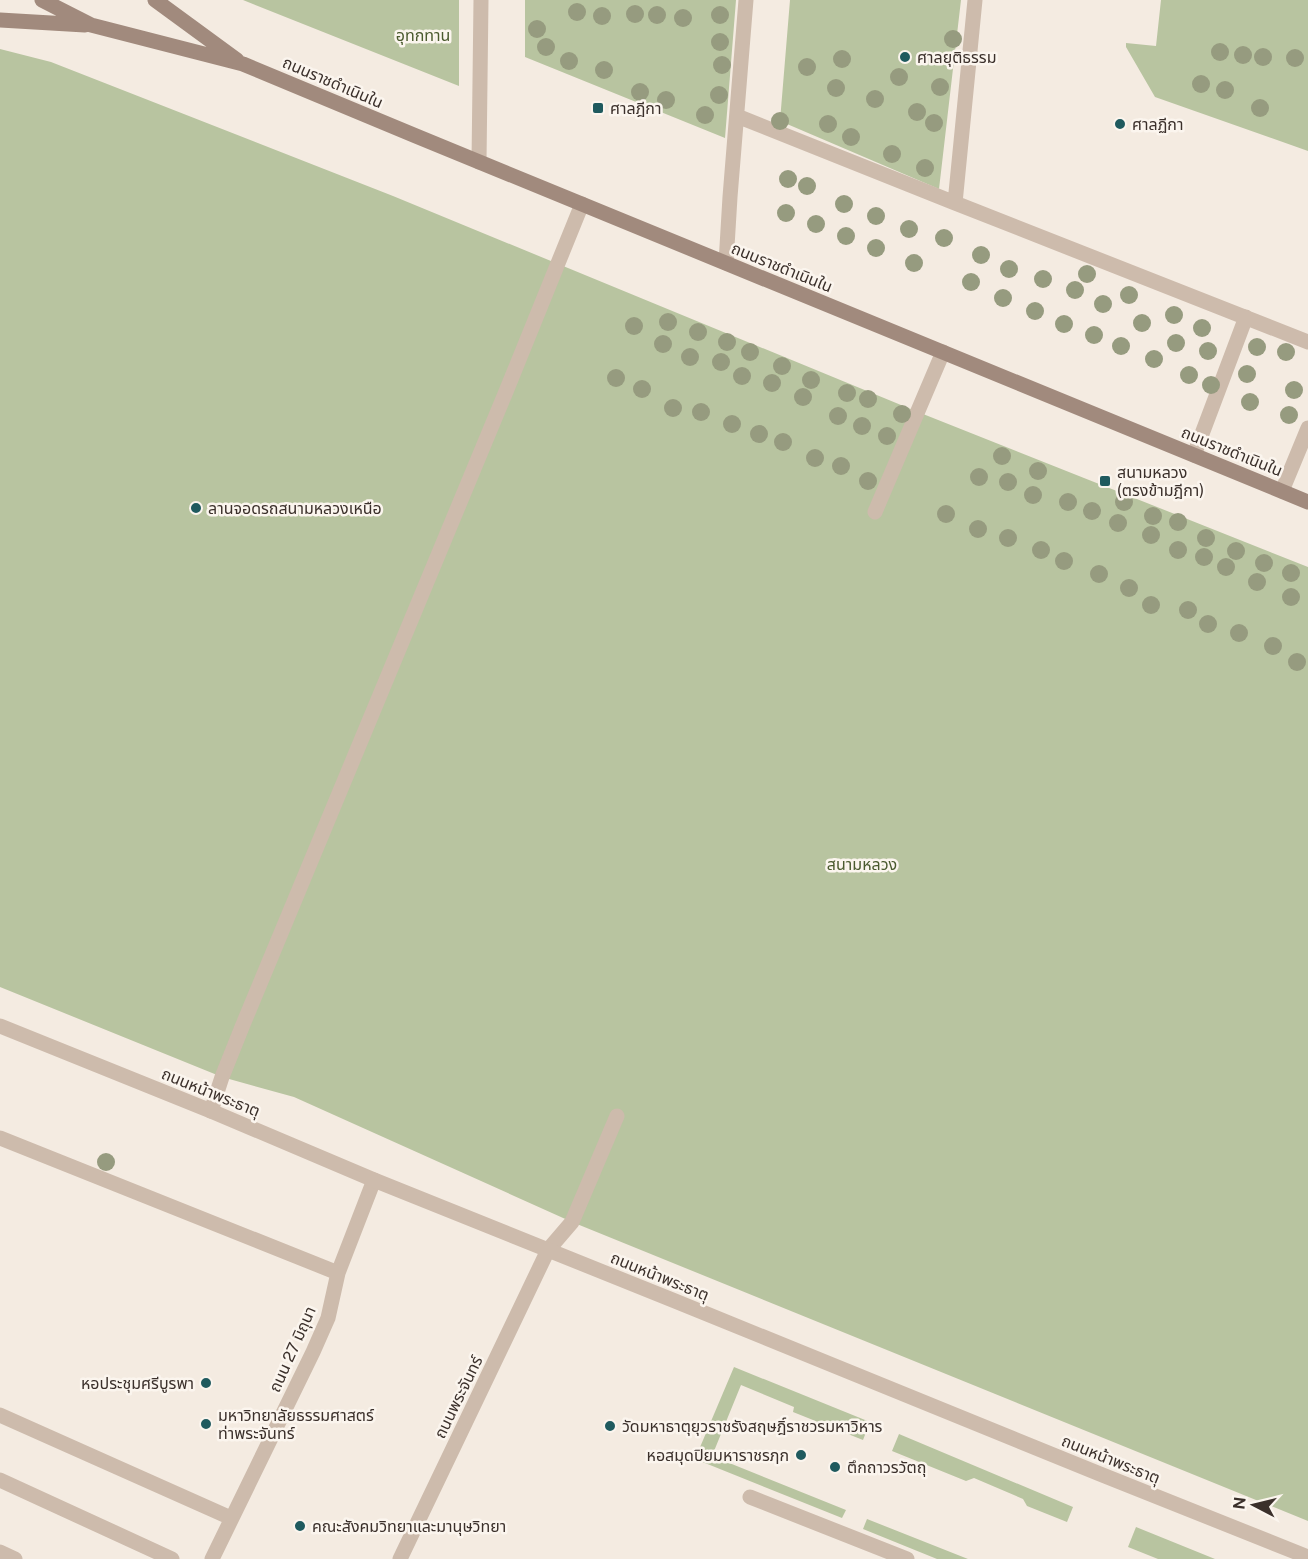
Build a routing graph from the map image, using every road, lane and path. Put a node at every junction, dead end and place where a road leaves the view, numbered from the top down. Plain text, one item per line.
1 (42, 0) edge
2 (154, 0) edge
3 (481, 0) edge
4 (746, 0) edge
5 (975, 0) edge
6 (0, 20) edge
7 (91, 25) junction
8 (243, 64) junction
9 (737, 116) junction
10 (479, 162) junction
11 (955, 202) junction
12 (582, 204) junction
13 (726, 263) junction
14 (1246, 317) junction
15 (1308, 342) edge
16 (943, 352) junction
17 (1308, 428) edge
18 (1194, 455) junction
19 (1282, 491) junction
20 (1308, 502) edge
21 (875, 512) dead end
22 (0, 1026) edge
23 (211, 1111) junction
24 (617, 1116) dead end
25 (0, 1138) edge
26 (374, 1180) junction
27 (548, 1250) junction
28 (338, 1273) junction
29 (0, 1415) edge
30 (0, 1480) edge
31 (750, 1497) dead end
32 (231, 1518) junction
33 (0, 1552) edge
34 (1308, 1557) edge
35 (15, 1559) edge
36 (172, 1559) edge
37 (212, 1559) edge
38 (400, 1559) edge
39 (907, 1559) edge

1 - 7 main road, ถนนราชดำเนินใน
2 - 8 main road, ถนนราชดำเนินใน
3 - 10 street
4 - 9 street
5 - 11 street
6 - 7 main road
7 - 8 main road, ถนนราชดำเนินใน
8 - 10 main road, ถนนราชดำเนินใน
9 - 11 street
9 - 13 street
10 - 12 main road, ถนนราชดำเนินใน
11 - 14 street
12 - 13 main road, ถนนราชดำเนินใน
12 - 23 street
13 - 16 main road, ถนนราชดำเนินใน
14 - 15 street
14 - 18 street
16 - 18 main road, ถนนราชดำเนินใน
16 - 21 street
17 - 19 street
18 - 19 main road, ถนนราชดำเนินใน
19 - 20 main road, ถนนราชดำเนินใน
22 - 23 street, ถนนหน้าพระธาตุ
23 - 26 street, ถนนหน้าพระธาตุ
24 - 27 street, ถนนพระจันทร์
25 - 28 street
26 - 27 street, ถนนหน้าพระธาตุ
26 - 28 street, ถนน 27 มิถุนา
27 - 34 street, ถนนหน้าพระธาตุ
27 - 38 street, ถนนพระจันทร์
28 - 32 street, ถนน 27 มิถุนา
29 - 32 street
30 - 36 street
31 - 39 street
32 - 37 street, ถนน 27 มิถุนา
33 - 35 street

